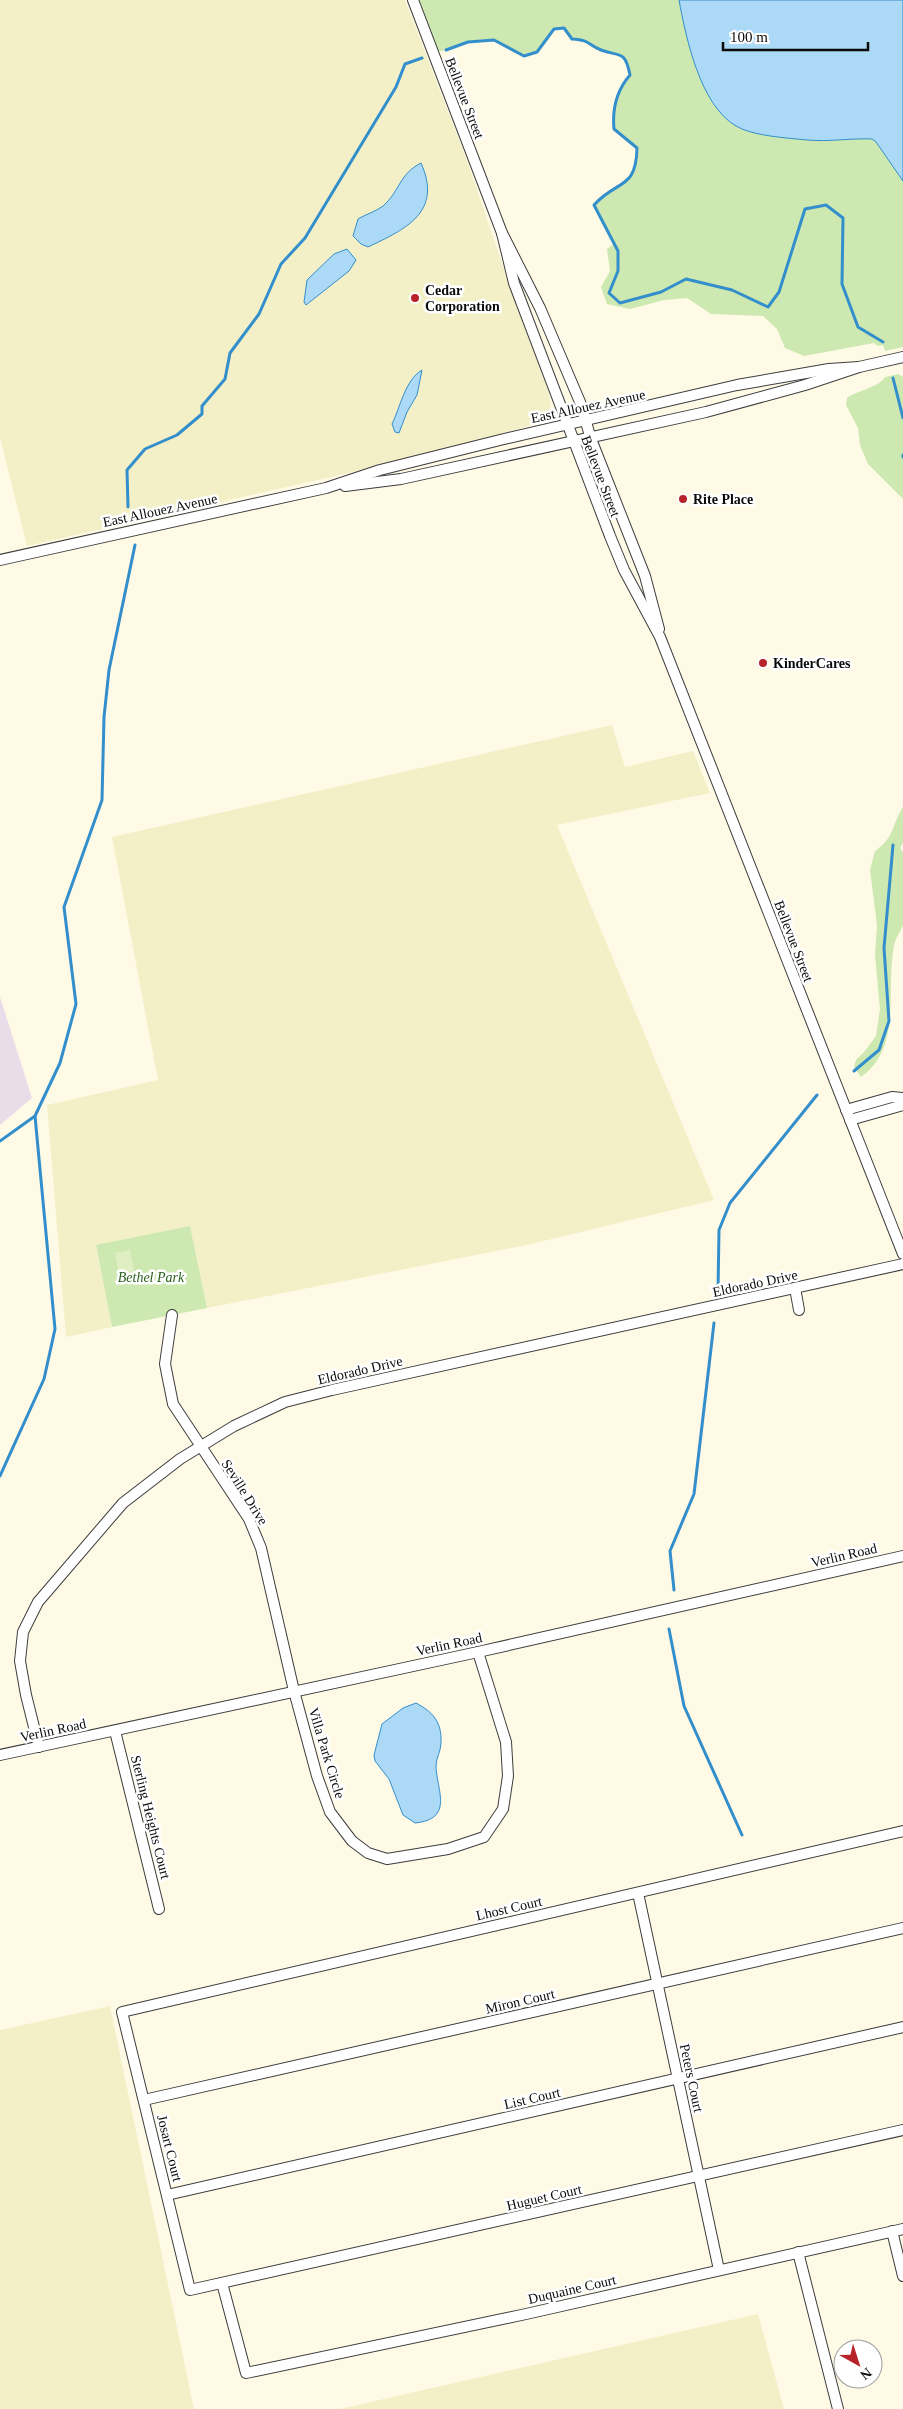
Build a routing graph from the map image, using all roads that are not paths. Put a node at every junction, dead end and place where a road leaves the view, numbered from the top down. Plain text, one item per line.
1 (413, 0) edge
2 (502, 233) junction
3 (903, 357) edge
4 (859, 367) junction
5 (585, 419) junction
6 (567, 423) junction
7 (591, 439) junction
8 (573, 442) junction
9 (326, 488) junction
10 (0, 560) edge
11 (660, 638) junction
12 (903, 1098) edge
13 (903, 1105) edge
14 (848, 1115) junction
15 (903, 1254) edge
16 (903, 1264) edge
17 (795, 1288) junction
18 (799, 1310) dead end
19 (172, 1315) dead end
20 (200, 1447) junction
21 (903, 1556) edge
22 (478, 1652) junction
23 (294, 1692) junction
24 (115, 1731) junction
25 (39, 1747) junction
26 (0, 1755) edge
27 (903, 1831) edge
28 (638, 1892) junction
29 (159, 1909) dead end
30 (903, 1928) edge
31 (657, 1984) junction
32 (122, 2012) joint
33 (903, 2027) edge
34 (678, 2078) junction
35 (144, 2100) junction
36 (903, 2130) edge
37 (699, 2176) junction
38 (167, 2195) junction
39 (903, 2229) edge
40 (892, 2231) junction
41 (798, 2252) junction
42 (719, 2270) junction
43 (903, 2276) edge
44 (222, 2283) junction
45 (190, 2290) joint
46 (838, 2409) edge

1 - 2 street, Bellevue Street
2 - 5 street, Bellevue Street
2 - 6 street, Bellevue Street
3 - 4 street, East Allouez Avenue
4 - 5 street, East Allouez Avenue
4 - 7 street, East Allouez Avenue
5 - 6 street, East Allouez Avenue
5 - 7 street, Bellevue Street
6 - 8 street, Bellevue Street
6 - 9 street, East Allouez Avenue
7 - 8 street, East Allouez Avenue
7 - 11 street, Bellevue Street
8 - 9 street, East Allouez Avenue
8 - 11 street, Bellevue Street
9 - 10 street, East Allouez Avenue
11 - 14 street, Bellevue Street
12 - 14 street
13 - 14 street
14 - 15 street, Bellevue Street
16 - 17 street, Eldorado Drive
17 - 18 street
17 - 20 street, Eldorado Drive
19 - 20 street, Seville Drive
20 - 23 street, Seville Drive
20 - 25 street, Eldorado Drive
21 - 22 street, Verlin Road
22 - 23 street, Verlin Road
22 - 23 street, Villa Park Circle
23 - 24 street, Verlin Road
24 - 25 street, Verlin Road
24 - 29 street, Sterling Heights Court
25 - 26 street, Verlin Road
27 - 28 street, Lhost Court
28 - 31 street, Peters Court
28 - 32 street, Lhost Court
30 - 31 street, Miron Court
31 - 34 street, Peters Court
31 - 35 street, Miron Court
32 - 35 street, Josart Court
33 - 34 street, List Court
34 - 37 street, Peters Court
34 - 38 street, List Court
35 - 38 street, Josart Court
36 - 37 street, Huguet Court
37 - 42 street, Peters Court
37 - 44 street, Huguet Court
38 - 45 street, Josart Court
39 - 40 street, Duquaine Court
40 - 41 street, Duquaine Court
40 - 43 street
41 - 42 street, Duquaine Court
41 - 46 street
42 - 44 street, Duquaine Court
44 - 45 street, Huguet Court

